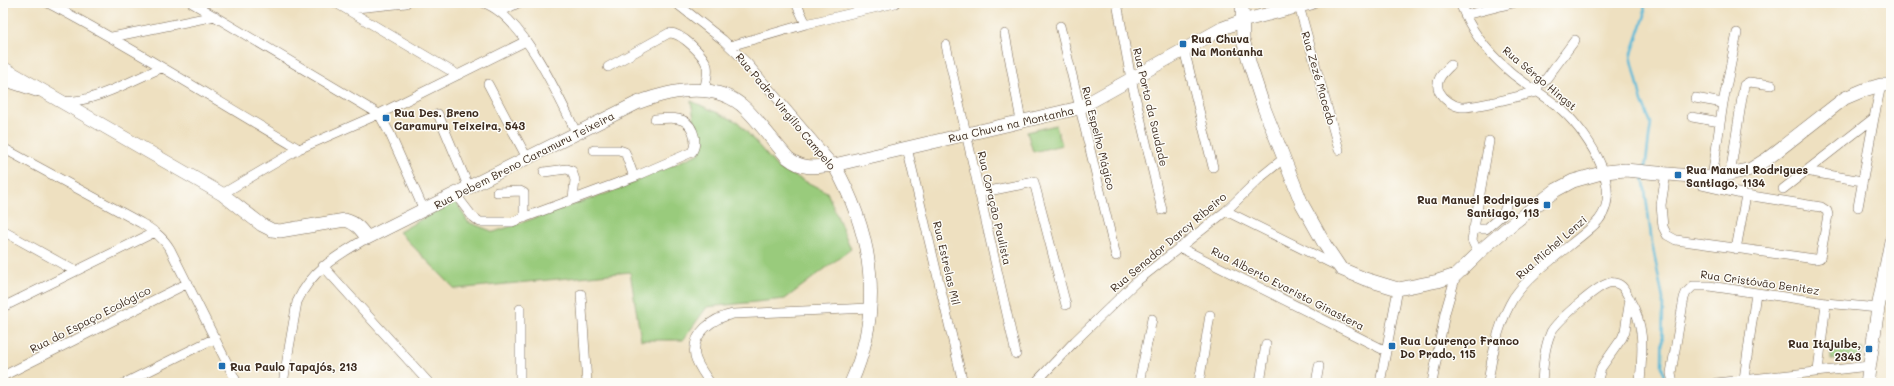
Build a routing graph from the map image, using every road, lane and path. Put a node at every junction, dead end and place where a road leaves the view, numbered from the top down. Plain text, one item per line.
1 (48, 3) edge
2 (192, 3) edge
3 (336, 3) edge
4 (406, 3) edge
5 (484, 3) edge
6 (518, 3) edge
7 (676, 3) edge
8 (796, 3) edge
9 (895, 3) edge
10 (1242, 3) edge
11 (1460, 3) edge
12 (1513, 3) edge
13 (885, 4) edge
14 (1305, 4) edge
15 (1118, 8) dead end
16 (346, 9) junction
17 (500, 12) junction
18 (1465, 15) junction
19 (214, 16) junction
20 (1242, 21) junction
21 (806, 24) junction
22 (1060, 26) dead end
23 (1738, 33) dead end
24 (1005, 34) dead end
25 (112, 37) junction
26 (1575, 40) dead end
27 (526, 41) junction
28 (946, 45) dead end
29 (730, 46) junction
30 (1184, 49) junction
31 (3, 60) edge
32 (1451, 65) dead end
33 (608, 67) dead end
34 (3, 68) edge
35 (161, 68) junction
36 (458, 75) junction
37 (1131, 79) junction
38 (3, 81) edge
39 (488, 84) dead end
40 (1772, 85) dead end
41 (1886, 85) edge
42 (1540, 87) junction
43 (704, 91) junction
44 (1695, 98) dead end
45 (69, 101) junction
46 (1723, 103) junction
47 (1079, 108) junction
48 (379, 114) junction
49 (438, 114) dead end
50 (1692, 117) dead end
51 (1874, 118) junction
52 (655, 119) dead end
53 (1021, 121) junction
54 (1720, 122) junction
55 (577, 134) junction
56 (967, 134) junction
57 (1489, 141) dead end
58 (3, 148) edge
59 (907, 148) junction
60 (298, 149) junction
61 (594, 150) dead end
62 (1340, 150) dead end
63 (527, 158) junction
64 (1283, 159) junction
65 (834, 165) junction
66 (1212, 167) dead end
67 (1806, 171) junction
68 (544, 172) dead end
69 (1605, 172) junction
70 (1662, 173) junction
71 (1730, 175) junction
72 (634, 177) junction
73 (1707, 178) junction
74 (575, 180) junction
75 (1862, 181) junction
76 (469, 188) junction
77 (1783, 189) dead end
78 (497, 192) dead end
79 (225, 193) junction
80 (979, 193) junction
81 (588, 194) junction
82 (456, 195) junction
83 (1746, 195) junction
84 (573, 200) junction
85 (1506, 206) dead end
86 (1858, 208) dead end
87 (424, 210) junction
88 (1162, 210) dead end
89 (1226, 210) junction
90 (524, 218) junction
91 (1473, 229) junction
92 (3, 231) edge
93 (155, 232) junction
94 (367, 238) junction
95 (1891, 240) edge
96 (1179, 247) junction
97 (1736, 250) junction
98 (1478, 253) junction
99 (1116, 256) dead end
100 (324, 266) junction
101 (1341, 269) junction
102 (75, 272) junction
103 (1456, 275) junction
104 (188, 284) junction
105 (1398, 289) junction
106 (1756, 293) junction
107 (581, 294) dead end
108 (1628, 295) junction
109 (1826, 303) junction
110 (1066, 305) dead end
111 (3, 307) edge
112 (520, 308) dead end
113 (870, 308) junction
114 (1878, 308) junction
115 (1210, 315) dead end
116 (1152, 318) dead end
117 (215, 338) junction
118 (1266, 344) dead end
119 (1386, 351) junction
120 (1016, 354) dead end
121 (1319, 366) dead end
122 (1869, 366) junction
123 (1818, 371) junction
124 (3, 376) edge
125 (1038, 380) dead end
126 (1744, 380) junction
127 (125, 383) edge
128 (237, 383) edge
129 (283, 383) edge
130 (429, 383) edge
131 (520, 383) edge
132 (587, 383) edge
133 (710, 383) edge
134 (851, 383) edge
135 (963, 383) edge
136 (1139, 383) edge
137 (1199, 383) edge
138 (1260, 383) edge
139 (1316, 383) edge
140 (1380, 383) edge
141 (1432, 383) edge
142 (1488, 383) edge
143 (1542, 383) edge
144 (1597, 383) edge
145 (1640, 383) edge
146 (1673, 383) edge
147 (1716, 383) edge
148 (1867, 383) edge

1 - 25 street
2 - 19 street
3 - 16 street
4 - 16 street
5 - 17 street
6 - 17 street
7 - 29 street, Rua Padre Virgílio Campelo
8 - 21 street
9 - 13 street
10 - 20 street
11 - 18 street, Rua Sérgo Hingst
12 - 18 street
13 - 21 street
14 - 20 street, Rua Zezé Macedo
14 - 62 street, Rua Zezé Macedo
15 - 37 street, Rua Porto da Saudade
16 - 36 street
17 - 27 street
18 - 42 street, Rua Sérgo Hingst
19 - 25 street
19 - 48 street
20 - 30 street, Rua Chuva na Montanha
20 - 64 street
21 - 29 street
22 - 47 street, Rua Espelho Mágico
23 - 46 street
24 - 53 street
25 - 35 street
26 - 42 street
27 - 36 street
27 - 55 street
28 - 56 street, Rua Coração Paulista
29 - 65 street, Rua Padre Virgílio Campelo
30 - 37 street, Rua Chuva na Montanha
30 - 66 street
31 - 45 street
32 - 42 street
33 - 43 street
34 - 45 street
35 - 45 street
35 - 60 street
36 - 48 street
37 - 47 street, Rua Chuva na Montanha
37 - 88 street, Rua Porto da Saudade
38 - 45 street
39 - 63 street
40 - 71 street
41 - 51 street
41 - 71 street
42 - 69 street, Rua Sérgo Hingst
43 - 55 street, Rua Debem Breno Caramuru Teixeira
43 - 65 street, Rua Debem Breno Caramuru Teixeira
44 - 46 street
45 - 79 street
46 - 54 street
47 - 53 street, Rua Chuva na Montanha
47 - 99 street, Rua Espelho Mágico
48 - 60 street
48 - 87 street
49 - 76 street
50 - 54 street
51 - 67 street
51 - 75 street
52 - 72 street
53 - 56 street, Rua Chuva na Montanha
54 - 73 street
55 - 63 street, Rua Debem Breno Caramuru Teixeira
56 - 59 street, Rua Chuva na Montanha
56 - 80 street, Rua Coração Paulista
57 - 91 street
58 - 93 street
59 - 65 street, Rua Chuva na Montanha
59 - 135 street, Rua Estrelas Mil
60 - 79 street
61 - 72 street
63 - 76 street, Rua Debem Breno Caramuru Teixeira
64 - 89 street, Rua Senador Darcy Ribeiro
64 - 101 street
65 - 113 street, Rua Padre Virgílio Campelo
67 - 75 street
67 - 77 street
68 - 74 street
69 - 70 street
69 - 98 street
69 - 142 street, Rua Michel Lenzi
70 - 73 street
70 - 97 street
71 - 73 street
72 - 81 street
73 - 83 street
74 - 81 street
74 - 84 street
75 - 86 street
76 - 82 street, Rua Debem Breno Caramuru Teixeira
78 - 90 street
79 - 94 street
80 - 110 street
80 - 120 street, Rua Coração Paulista
81 - 84 street
82 - 87 street, Rua Debem Breno Caramuru Teixeira
82 - 90 street
83 - 97 street
83 - 97 street
84 - 90 street
85 - 91 street
87 - 94 street, Rua Debem Breno Caramuru Teixeira
89 - 96 street, Rua Senador Darcy Ribeiro
89 - 101 street
91 - 98 street
92 - 102 street
93 - 102 street
93 - 104 street
94 - 100 street, Rua Debem Breno Caramuru Teixeira
95 - 114 street
96 - 119 street, Rua Alberto Evaristo Ginastera
96 - 125 street, Rua Senador Darcy Ribeiro
98 - 103 street
100 - 129 street, Rua Debem Breno Caramuru Teixeira
100 - 130 street
101 - 105 street
102 - 111 street
103 - 105 street
103 - 141 street
104 - 117 street
104 - 124 street, Rua do Espaço Ecológico
105 - 119 street
106 - 109 street, Rua Cristóvão Benitez
106 - 126 street
106 - 146 street, Rua Cristóvão Benitez
107 - 132 street
108 - 143 street
108 - 144 street
108 - 145 street
109 - 114 street, Rua Cristóvão Benitez
109 - 123 street
112 - 131 street
113 - 133 street
113 - 134 street, Rua Padre Virgílio Campelo
114 - 122 street
115 - 137 street
116 - 136 street
117 - 127 street
117 - 128 street
118 - 138 street
119 - 140 street
121 - 139 street
122 - 123 street
122 - 148 street
123 - 126 street
126 - 147 street

